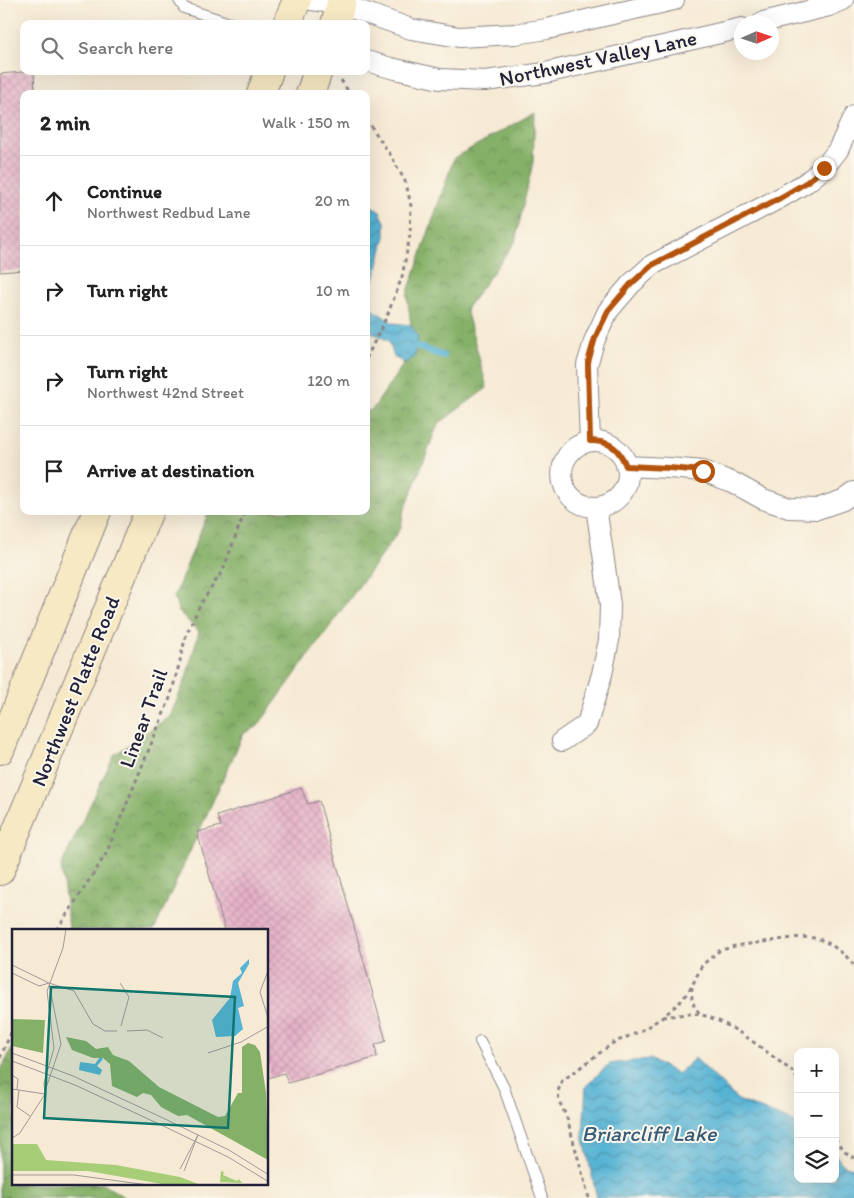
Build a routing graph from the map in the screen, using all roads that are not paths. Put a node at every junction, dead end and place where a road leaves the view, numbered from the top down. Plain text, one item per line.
1 (180, 0) edge
2 (296, 0) edge
3 (311, 0) edge
4 (674, 0) edge
5 (843, 0) edge
6 (339, 9) edge
7 (779, 18) edge
8 (221, 20) edge
9 (288, 20) edge
10 (734, 30) edge
11 (370, 61) edge
12 (268, 75) edge
13 (317, 75) edge
14 (262, 90) edge
15 (311, 90) edge
16 (854, 116) edge
17 (590, 441) junction
18 (626, 466) junction
19 (854, 492) edge
20 (596, 507) junction
21 (95, 515) edge
22 (147, 515) edge
23 (562, 741) dead end
24 (0, 750) edge
25 (0, 871) edge
26 (480, 1041) dead end
27 (542, 1198) edge

1 - 8 lane
2 - 9 main road
3 - 6 street, Northwest Valley Lane
4 - 6 street, Northwest Valley Lane
5 - 7 street
10 - 11 street, Northwest Valley Lane
12 - 14 main road
13 - 15 main road
16 - 17 street
17 - 18 street
17 - 20 street
18 - 19 street
18 - 20 street
20 - 23 street
21 - 24 main road
22 - 25 main road, Northwest Platte Road
26 - 27 lane

